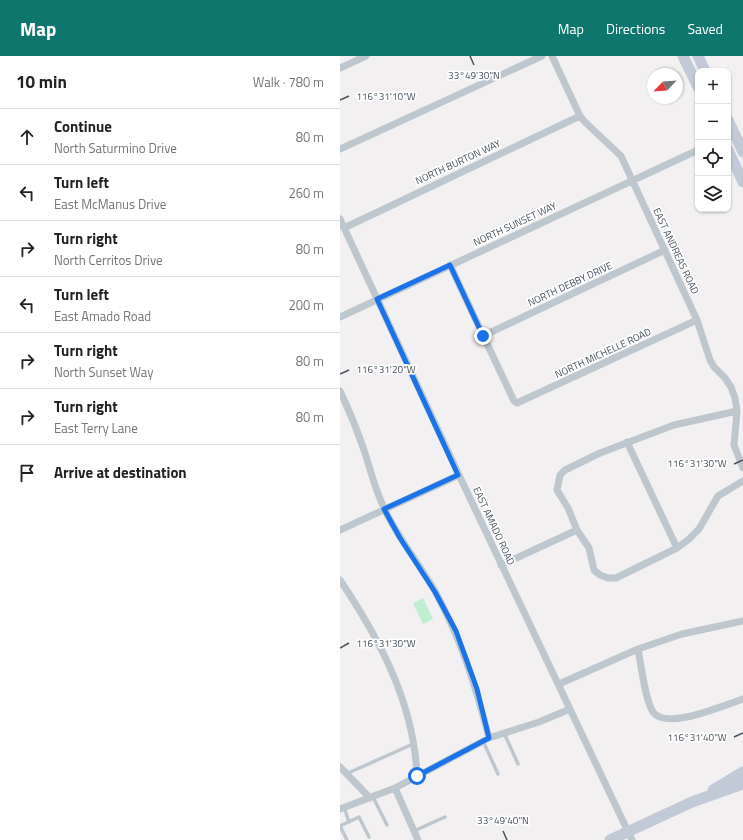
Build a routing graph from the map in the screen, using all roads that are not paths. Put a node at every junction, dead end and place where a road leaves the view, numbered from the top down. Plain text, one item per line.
1 (366, 56) edge
2 (542, 56) edge
3 (552, 56) edge
4 (684, 56) edge
5 (698, 56) edge
6 (340, 68) edge
7 (704, 68) edge
8 (695, 80) edge
9 (580, 116) junction
10 (731, 135) edge
11 (340, 149) edge
12 (695, 151) edge
13 (743, 152) edge
14 (731, 156) edge
15 (632, 179) junction
16 (743, 182) edge
17 (340, 220) edge
18 (344, 228) junction
19 (665, 250) junction
20 (450, 265) junction
21 (377, 299) junction
22 (340, 317) edge
23 (697, 320) junction
24 (483, 336) junction
25 (340, 391) edge
26 (737, 411) junction
27 (627, 442) junction
28 (740, 453) edge
29 (743, 468) edge
30 (458, 475) junction
31 (743, 481) edge
32 (384, 509) junction
33 (340, 530) edge
34 (577, 530) junction
35 (677, 548) junction
36 (501, 565) junction
37 (340, 580) edge
38 (743, 621) edge
39 (638, 648) junction
40 (559, 684) junction
41 (743, 699) edge
42 (570, 709) junction
43 (504, 733) junction
44 (486, 739) junction
45 (414, 743) junction
46 (518, 764) dead end
47 (340, 767) edge
48 (743, 772) edge
49 (346, 774) junction
50 (498, 774) dead end
51 (417, 776) junction
52 (743, 784) edge
53 (394, 788) junction
54 (372, 797) junction
55 (692, 802) junction
56 (342, 808) edge
57 (445, 817) dead end
58 (349, 822) junction
59 (387, 825) dead end
60 (414, 831) junction
61 (630, 836) edge
62 (369, 837) dead end
63 (347, 840) edge
64 (418, 840) edge
65 (610, 840) edge

1 - 6 street
2 - 11 street
3 - 9 street, EAST ANDREAS ROAD
4 - 8 main road
5 - 7 main road
9 - 15 street, EAST ANDREAS ROAD
9 - 18 street, NORTH BURTON WAY
10 - 13 main road
12 - 15 street, NORTH SUNSET WAY
14 - 16 main road
15 - 19 street, EAST ANDREAS ROAD
15 - 20 street, NORTH SUNSET WAY
17 - 18 street, EAST AMADO ROAD
18 - 21 street, EAST AMADO ROAD
19 - 23 street, EAST ANDREAS ROAD
19 - 24 street, NORTH DEBBY DRIVE
20 - 21 street, NORTH SUNSET WAY
20 - 24 street
21 - 22 street, NORTH SUNSET WAY
21 - 30 street, EAST AMADO ROAD
23 - 24 street, NORTH MICHELLE ROAD
23 - 26 street, EAST ANDREAS ROAD
25 - 32 street
26 - 27 street
26 - 28 street, EAST ANDREAS ROAD
27 - 34 street
27 - 35 street
28 - 29 street, EAST ANDREAS ROAD
30 - 32 street
30 - 36 street, EAST AMADO ROAD
31 - 35 street
32 - 33 street
32 - 44 street
34 - 35 street
34 - 36 street
36 - 40 street, EAST AMADO ROAD
37 - 45 street
38 - 39 street
39 - 40 street
39 - 41 street
40 - 42 street, EAST AMADO ROAD
42 - 43 street
42 - 61 street, EAST AMADO ROAD
43 - 44 street
43 - 46 lane
44 - 50 lane
44 - 51 street
45 - 49 lane
45 - 51 street
47 - 49 street
48 - 55 main road
49 - 54 street
51 - 53 street
52 - 55 main road
53 - 54 street
53 - 60 street
54 - 56 street
54 - 59 lane
55 - 61 main road
56 - 58 lane
57 - 60 lane
58 - 62 lane
58 - 63 lane
60 - 64 street
61 - 65 main road

